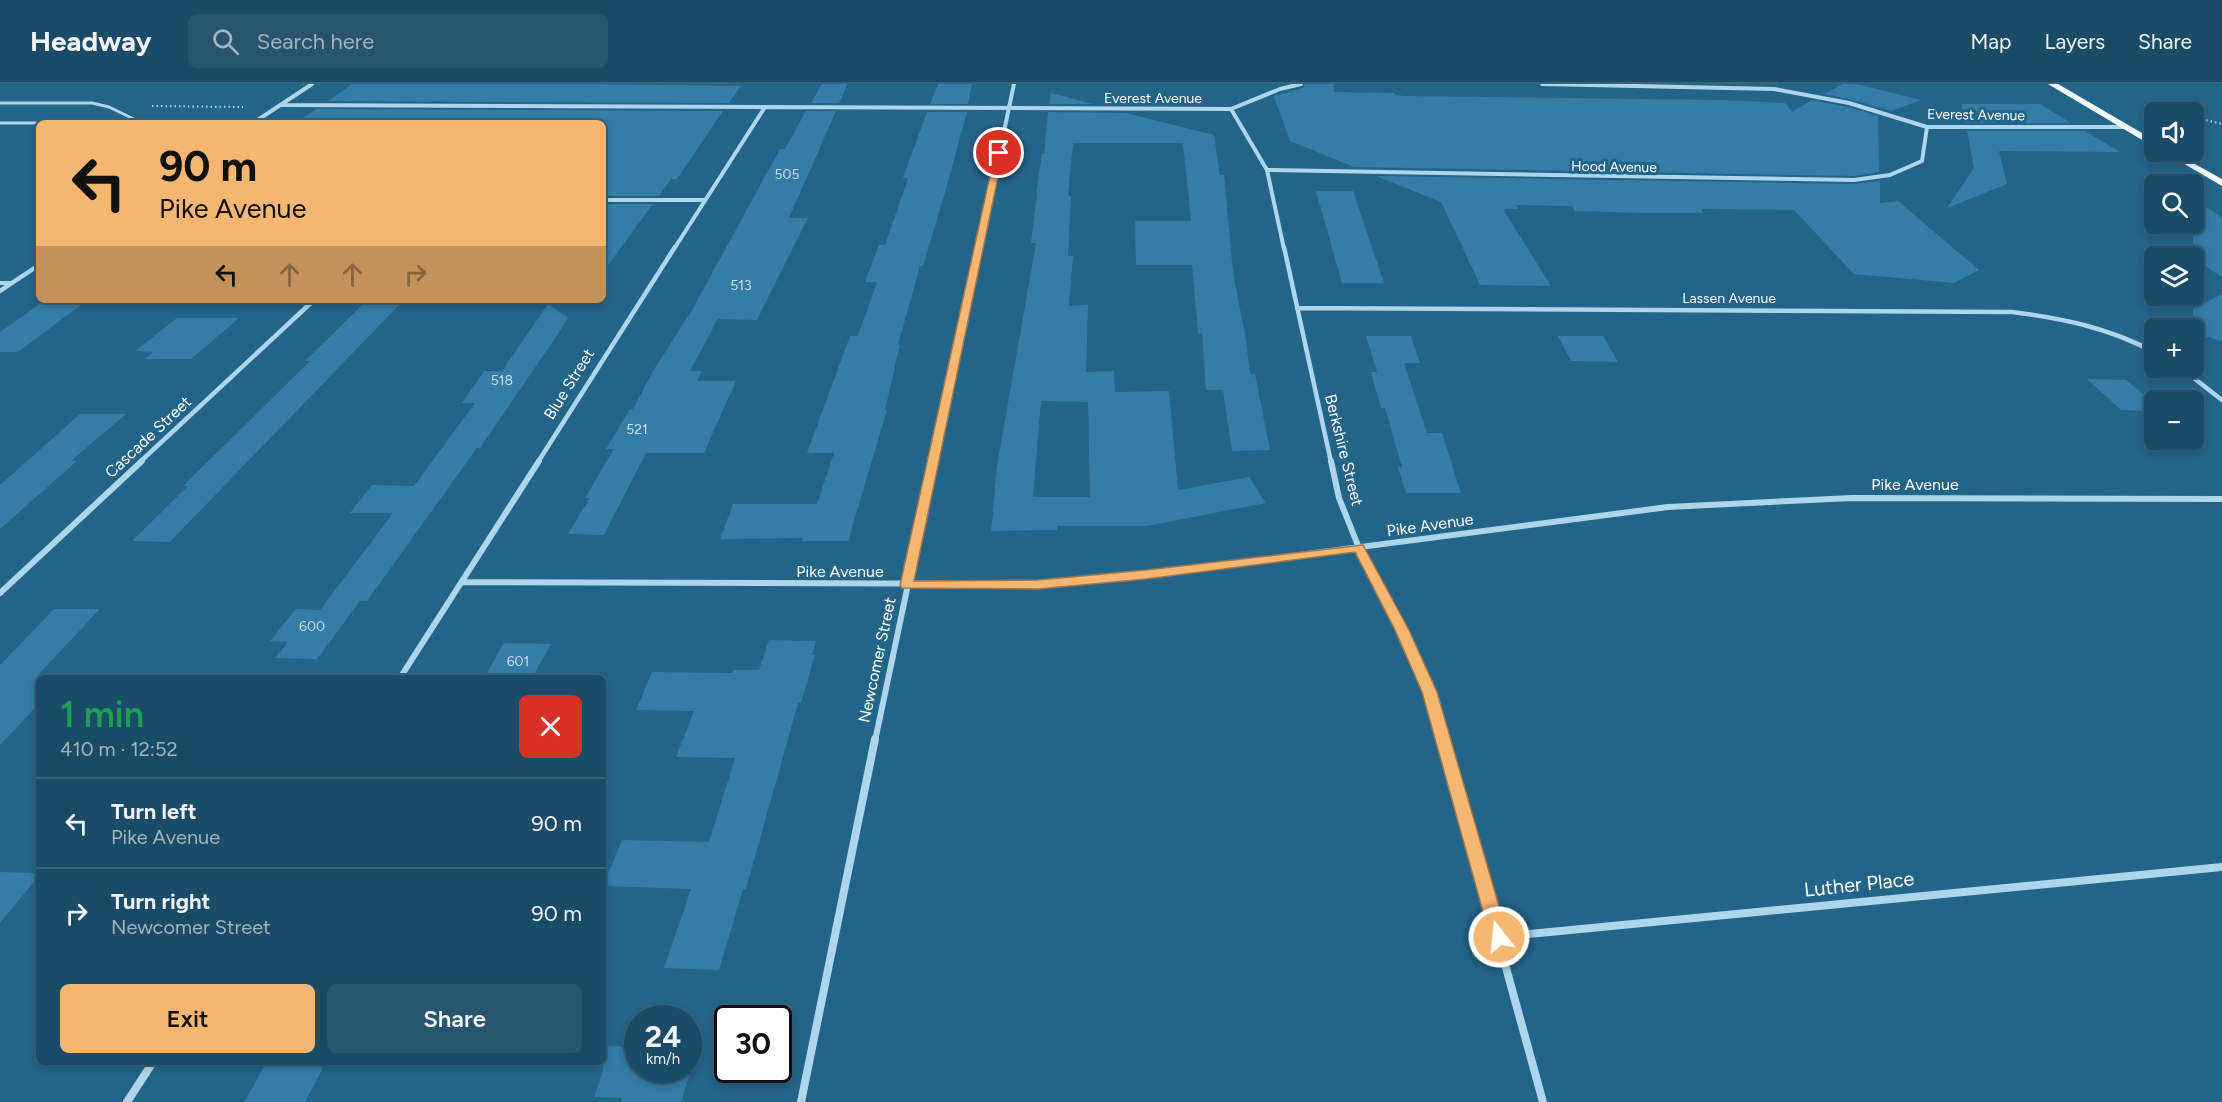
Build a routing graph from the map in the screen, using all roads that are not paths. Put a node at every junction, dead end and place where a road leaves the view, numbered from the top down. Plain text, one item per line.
1 (312, 84) edge
2 (1014, 84) edge
3 (1301, 84) edge
4 (1542, 84) edge
5 (2052, 84) edge
6 (0, 103) edge
7 (281, 105) junction
8 (765, 107) junction
9 (1009, 107) junction
10 (1231, 109) junction
11 (129, 120) edge
12 (258, 120) edge
13 (0, 123) edge
14 (36, 123) edge
15 (1927, 127) junction
16 (2126, 127) junction
17 (2144, 138) edge
18 (2185, 162) edge
19 (1267, 170) junction
20 (2222, 183) edge
21 (606, 200) edge
22 (704, 200) junction
23 (36, 267) edge
24 (0, 283) edge
25 (12, 283) junction
26 (0, 291) edge
27 (311, 303) edge
28 (1297, 308) junction
29 (2144, 347) edge
30 (2194, 378) edge
31 (2222, 400) edge
32 (2222, 499) edge
33 (1359, 548) junction
34 (462, 582) junction
35 (907, 585) junction
36 (0, 593) edge
37 (402, 675) edge
38 (2222, 867) edge
39 (1499, 937) junction
40 (151, 1065) edge
41 (127, 1102) edge
42 (801, 1102) edge
43 (1543, 1102) edge

1 - 7 street
2 - 9 street, Newcomer Street
3 - 10 street, Everest Avenue
4 - 15 street, Everest Avenue
5 - 16 main road
6 - 11 lane
7 - 8 street, Everest Avenue
7 - 12 street
8 - 9 street, Everest Avenue
8 - 22 street, Blue Street
9 - 10 street, Everest Avenue
9 - 35 street, Newcomer Street
10 - 19 street, Berkshire Street
13 - 14 lane
15 - 16 street, Everest Avenue
15 - 19 street, Hood Avenue
16 - 17 main road
18 - 20 main road
19 - 28 street, Berkshire Street
21 - 22 street
22 - 34 street, Blue Street
23 - 25 street
24 - 25 lane
25 - 26 street
27 - 36 street, Cascade Street
28 - 29 street, Lassen Avenue
28 - 33 street, Berkshire Street
30 - 31 street
32 - 33 street, Pike Avenue
33 - 35 street, Pike Avenue
33 - 39 street, Berkshire Street
34 - 35 street, Pike Avenue
34 - 37 street, Blue Street
35 - 42 street, Newcomer Street
38 - 39 street, Luther Place
39 - 43 street, Berkshire Street
40 - 41 street

